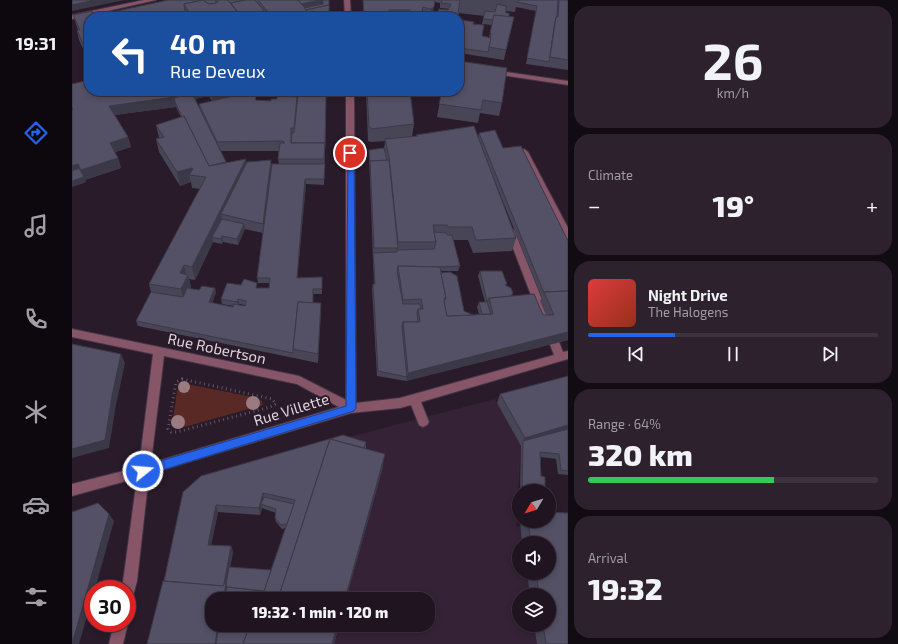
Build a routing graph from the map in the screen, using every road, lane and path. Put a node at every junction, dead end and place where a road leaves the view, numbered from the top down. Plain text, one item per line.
1 (152, 0) edge
2 (347, 0) edge
3 (96, 12) edge
4 (348, 12) edge
5 (84, 14) edge
6 (72, 17) edge
7 (489, 71) edge
8 (568, 83) edge
9 (350, 96) edge
10 (524, 152) edge
11 (508, 224) edge
12 (568, 236) edge
13 (72, 333) edge
14 (158, 351) junction
15 (564, 356) edge
16 (414, 399) junction
17 (351, 408) junction
18 (423, 422) dead end
19 (171, 432) joint
20 (143, 471) junction
21 (72, 490) edge
22 (130, 580) edge
23 (119, 632) edge
24 (116, 644) edge

1 - 3 street
2 - 4 street
5 - 6 street
7 - 8 street
9 - 17 street
10 - 12 street
11 - 15 street
13 - 14 street, Rue Robertson
14 - 17 street, Rue Robertson
14 - 20 street
15 - 16 street, Rue Villette
16 - 17 street, Rue Villette
16 - 18 street
17 - 20 street, Rue Villette
19 - 19 path
20 - 21 street, Rue Villette
20 - 22 street
23 - 24 street

